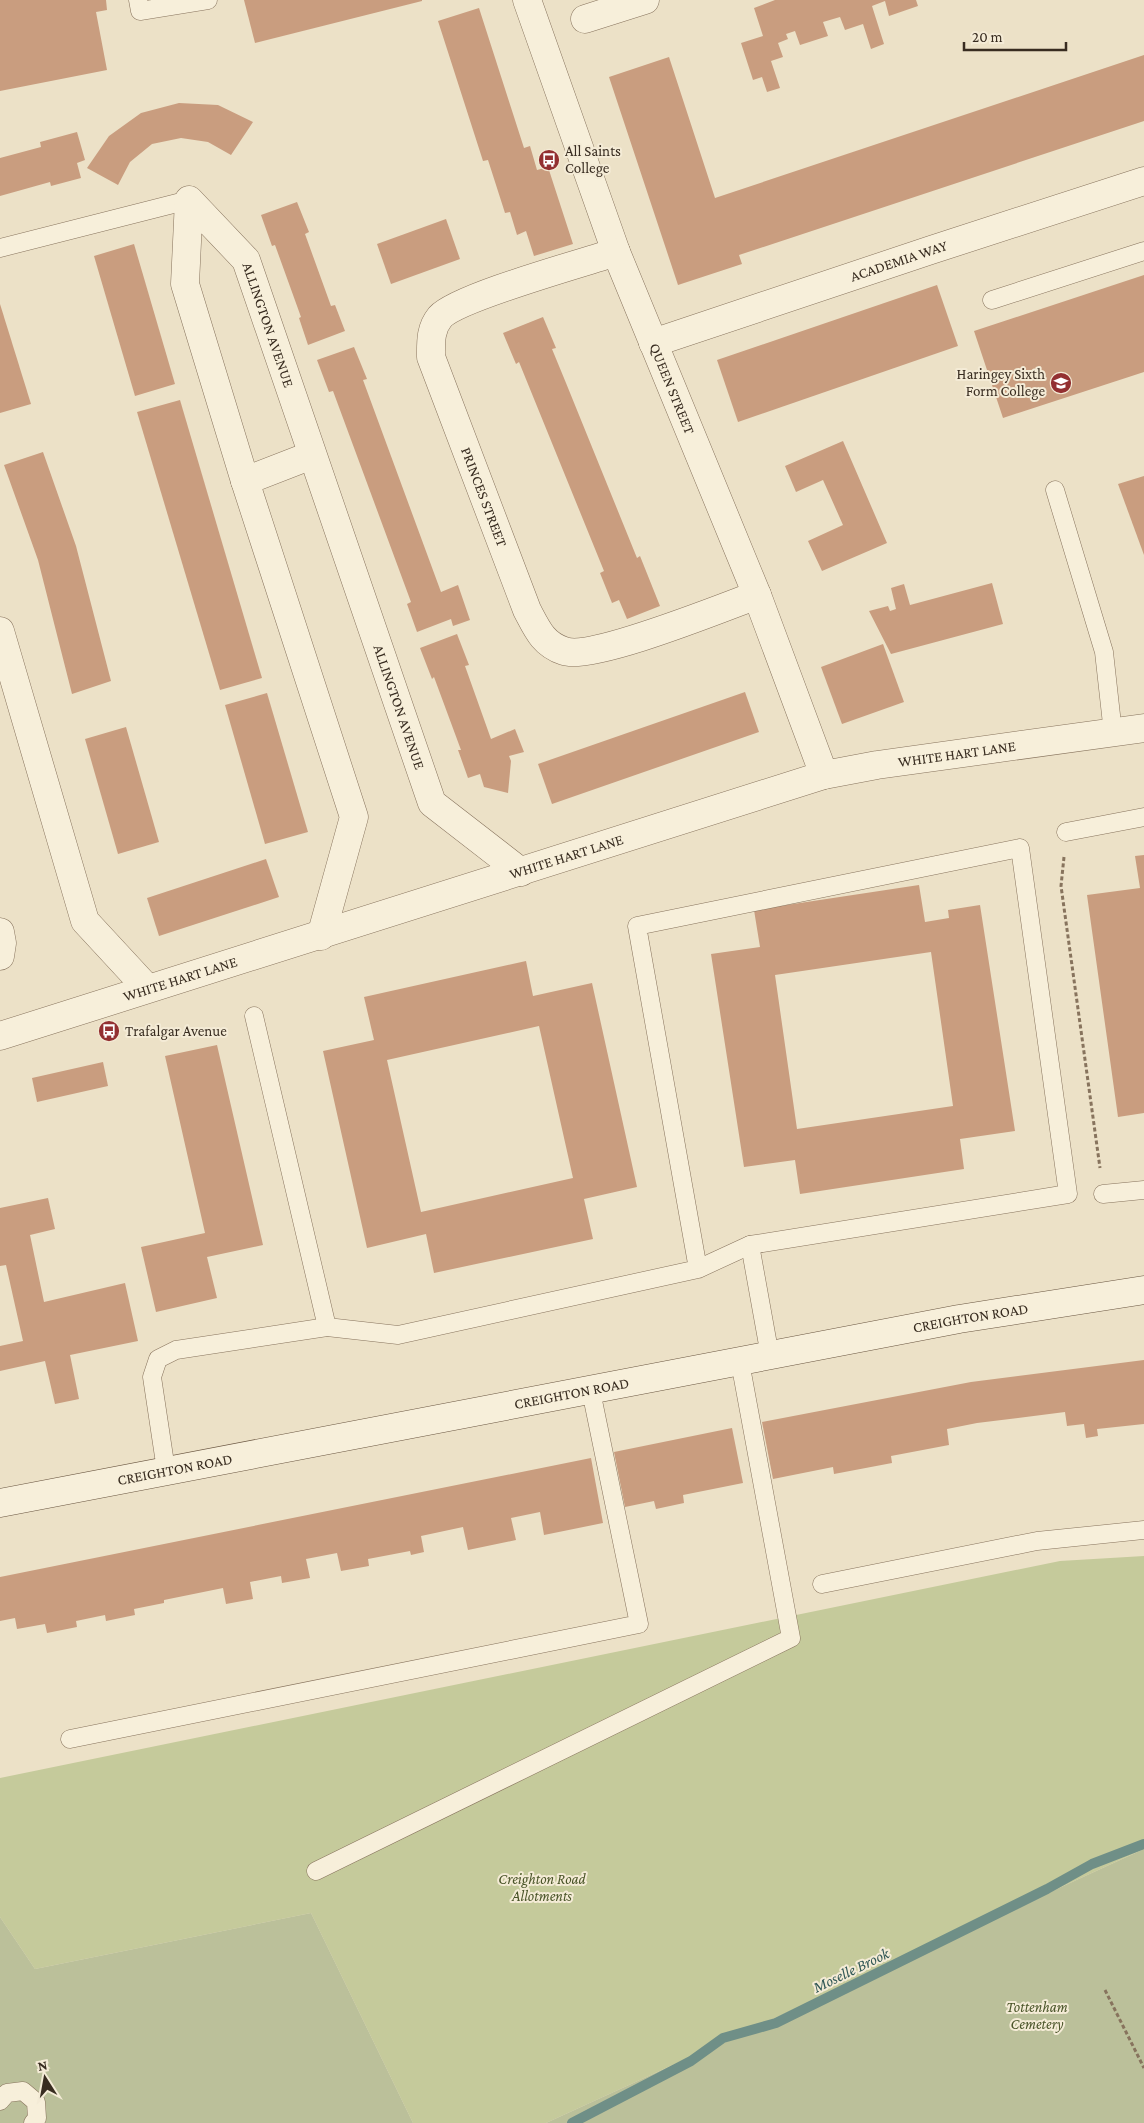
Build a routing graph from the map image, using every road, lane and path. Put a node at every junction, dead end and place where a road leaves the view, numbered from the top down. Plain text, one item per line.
1 (138, 0) edge
2 (208, 0) edge
3 (527, 0) edge
4 (645, 0) edge
5 (585, 19) dead end
6 (1144, 182) edge
7 (189, 200) junction
8 (0, 248) edge
9 (1144, 251) edge
10 (616, 252) junction
11 (992, 300) dead end
12 (653, 343) junction
13 (312, 455) junction
14 (245, 481) junction
15 (1055, 490) dead end
16 (757, 596) junction
17 (0, 631) edge
18 (1144, 728) edge
19 (1113, 733) junction
20 (824, 775) junction
21 (1144, 817) edge
22 (1066, 832) joint
23 (520, 872) junction
24 (0, 932) edge
25 (321, 936) junction
26 (0, 956) edge
27 (147, 988) junction
28 (254, 1016) dead end
29 (0, 1036) edge
30 (1144, 1190) edge
31 (1103, 1194) joint
32 (750, 1245) junction
33 (698, 1269) junction
34 (1144, 1290) edge
35 (327, 1326) junction
36 (770, 1356) junction
37 (740, 1362) junction
38 (591, 1391) junction
39 (166, 1470) junction
40 (0, 1503) edge
41 (1144, 1530) edge
42 (822, 1584) dead end
43 (70, 1739) dead end
44 (316, 1871) dead end
45 (1105, 1990) dead end
46 (1144, 2068) edge
47 (0, 2101) edge
48 (33, 2123) edge

1 - 2 lane
3 - 10 street, QUEEN STREET
4 - 5 street
6 - 12 street, ACADEMIA WAY
7 - 8 lane
7 - 13 street, ALLINGTON AVENUE
7 - 14 street
9 - 11 lane
10 - 12 street, QUEEN STREET
10 - 16 street, PRINCES STREET
12 - 16 street, QUEEN STREET
13 - 14 street
13 - 23 street, ALLINGTON AVENUE
14 - 25 street
15 - 19 lane
16 - 20 street, QUEEN STREET
17 - 27 street
18 - 19 street, WHITE HART LANE
19 - 20 street, WHITE HART LANE
20 - 23 street, WHITE HART LANE
21 - 22 lane
22 - 31 path
23 - 25 street, WHITE HART LANE
24 - 26 street
25 - 27 street, WHITE HART LANE
27 - 29 street, WHITE HART LANE
28 - 35 lane
30 - 31 lane
32 - 33 lane
32 - 33 lane
32 - 36 lane
33 - 35 lane
34 - 36 street, CREIGHTON ROAD
35 - 39 lane
36 - 37 street, CREIGHTON ROAD
37 - 38 street, CREIGHTON ROAD
37 - 44 lane
38 - 39 street, CREIGHTON ROAD
38 - 43 lane
39 - 40 street, CREIGHTON ROAD
41 - 42 lane
45 - 46 path
47 - 48 lane

